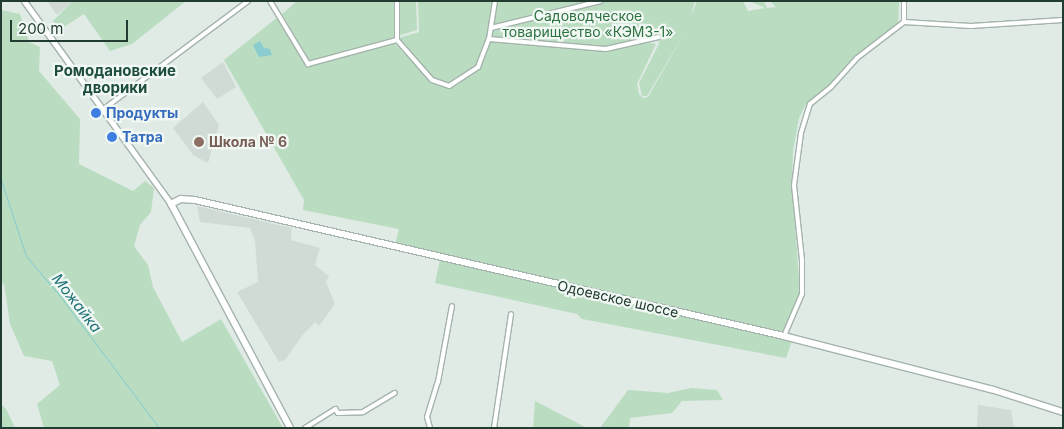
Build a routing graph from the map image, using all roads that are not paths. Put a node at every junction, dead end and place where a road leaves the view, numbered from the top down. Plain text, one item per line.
1 (24, 1) edge
2 (248, 1) edge
3 (270, 1) edge
4 (397, 1) edge
5 (494, 1) edge
6 (601, 1) edge
7 (904, 1) edge
8 (1063, 20) edge
9 (904, 22) junction
10 (491, 28) junction
11 (659, 37) dead end
12 (489, 39) junction
13 (397, 40) junction
14 (104, 108) junction
15 (171, 204) junction
16 (452, 306) dead end
17 (511, 314) dead end
18 (784, 336) junction
19 (395, 393) dead end
20 (1063, 412) edge
21 (290, 428) edge
22 (305, 428) edge
23 (430, 428) edge
24 (494, 428) edge

1 - 14 street
2 - 14 street
3 - 13 street
4 - 13 street
5 - 10 street
6 - 10 street
7 - 9 street
8 - 9 street
9 - 18 street
10 - 12 street
11 - 12 street
12 - 13 street
14 - 15 street
15 - 18 main road, Одоевское шоссе
15 - 21 main road
16 - 23 street
17 - 24 street
18 - 20 main road, Одоевское шоссе
19 - 22 street

